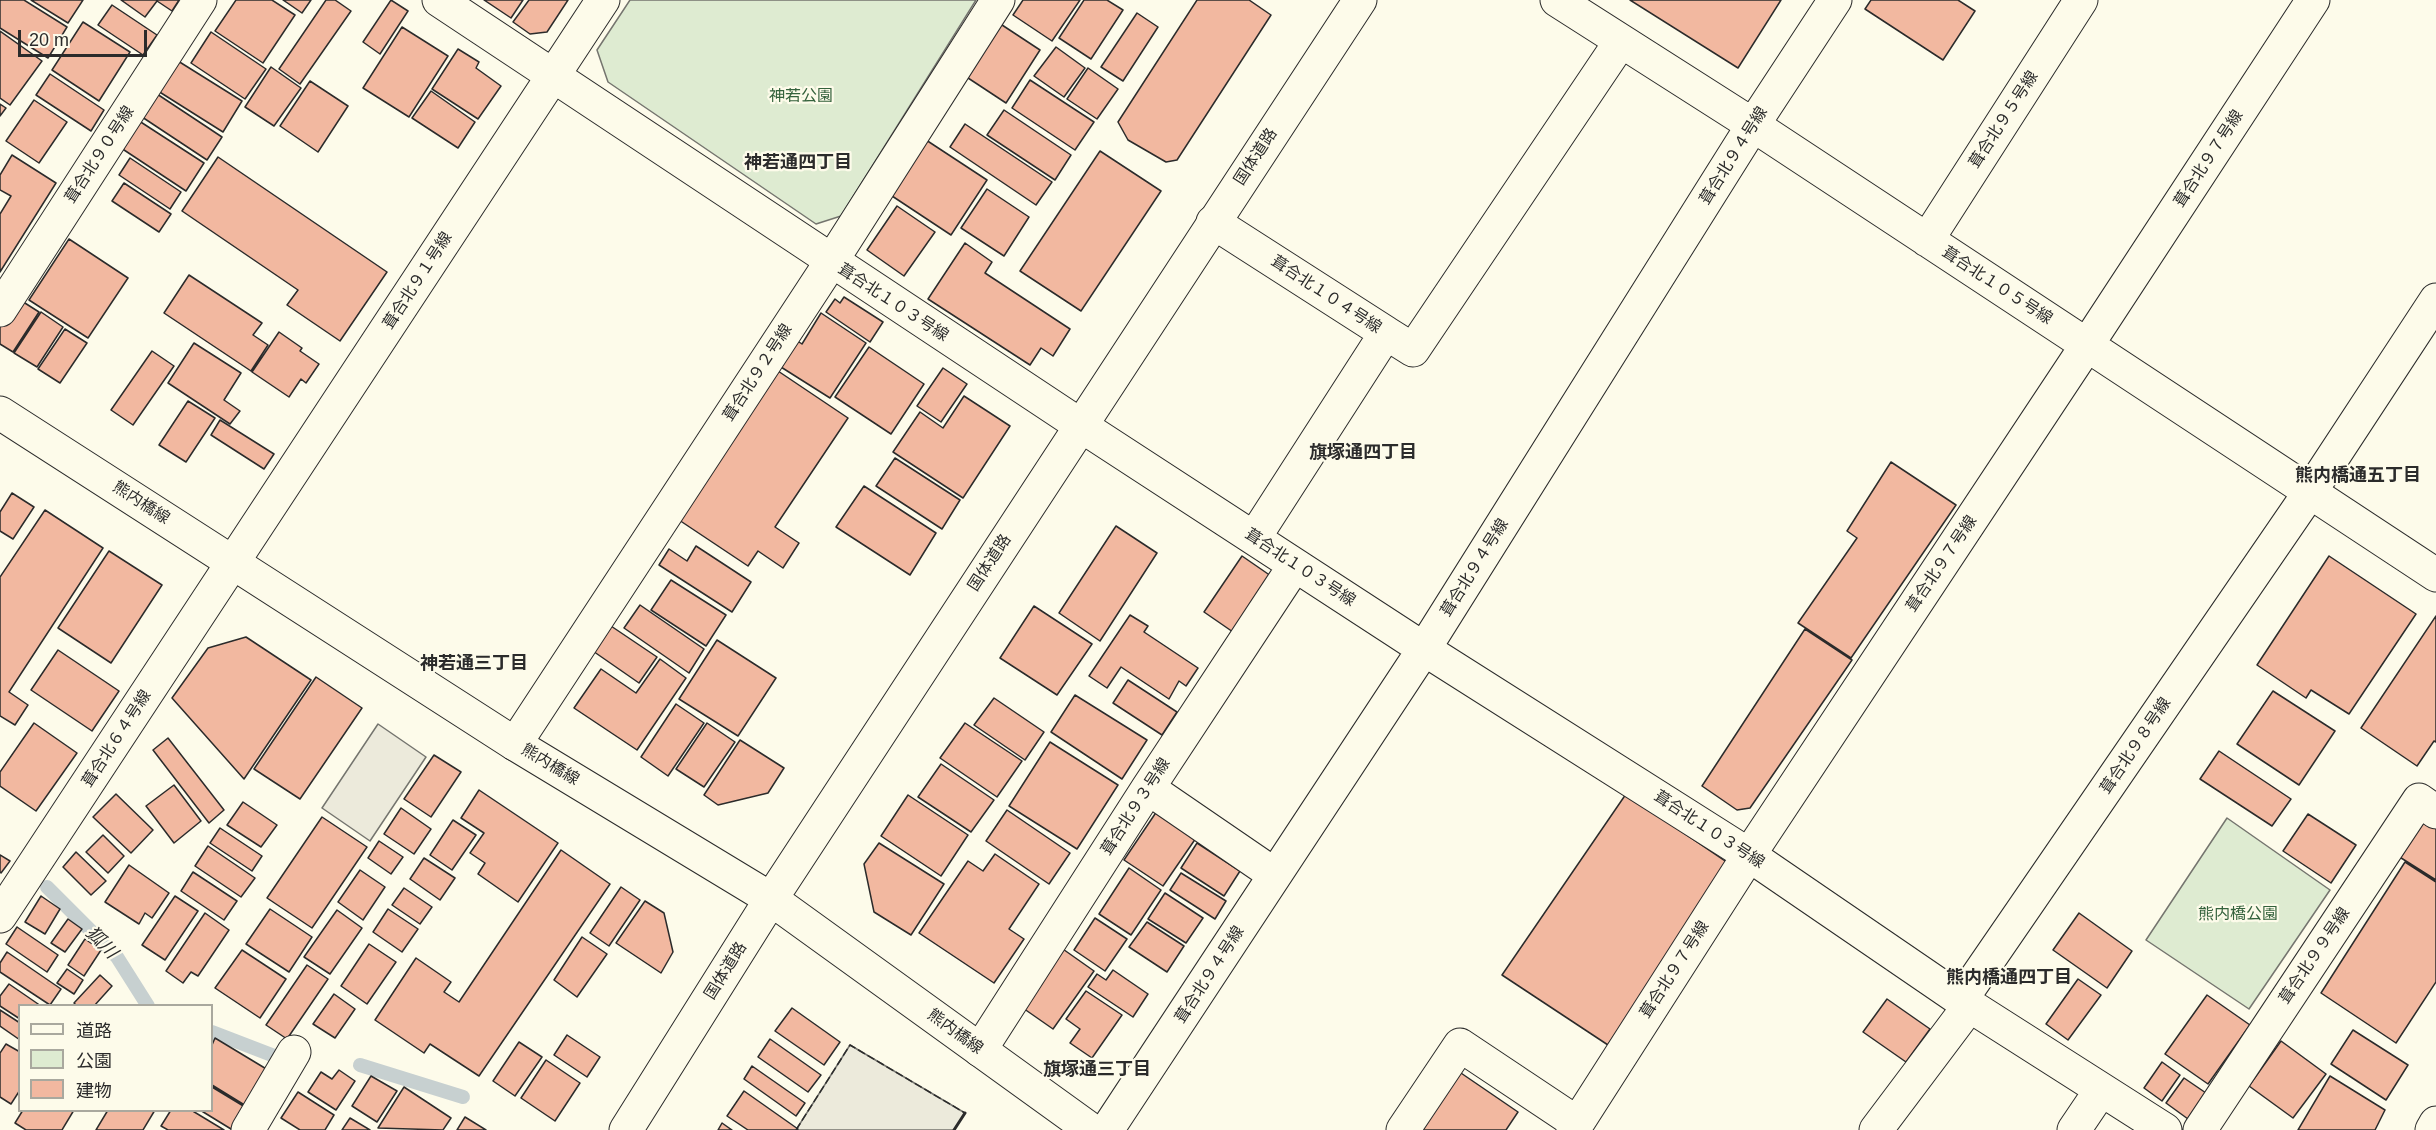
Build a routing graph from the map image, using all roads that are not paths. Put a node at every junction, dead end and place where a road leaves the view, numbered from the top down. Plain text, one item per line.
1 (200, 0) edge
2 (439, 0) edge
3 (603, 0) edge
4 (998, 0) edge
5 (1360, 0) edge
6 (1557, 0) edge
7 (1835, 0) edge
8 (2081, 0) edge
9 (2313, 0) edge
10 (1621, 41) junction
11 (553, 77) junction
12 (1753, 125) junction
13 (1213, 222) junction
14 (1927, 240) junction
15 (831, 262) junction
16 (2436, 300) edge
17 (0, 310) edge
18 (1386, 333) junction
19 (2088, 345) junction
20 (3, 422) edge
21 (1080, 425) junction
22 (2310, 492) junction
23 (1254, 538) junction
24 (232, 562) junction
25 (1296, 565) junction
26 (2436, 575) edge
27 (1424, 649) junction
28 (514, 744) junction
29 (1148, 788) junction
30 (2436, 812) edge
31 (1749, 855) junction
32 (1275, 875) junction
33 (771, 899) junction
34 (0, 916) edge
35 (1966, 1003) junction
36 (980, 1050) junction
37 (294, 1052) dead end
38 (2101, 1090) junction
39 (2436, 1123) edge
40 (259, 1126) edge
41 (1575, 1126) edge
42 (626, 1130) edge
43 (1091, 1130) edge
44 (1107, 1130) edge
45 (1402, 1130) edge
46 (1876, 1130) edge
47 (2074, 1130) edge
48 (2164, 1130) edge
49 (2200, 1130) edge
50 (2432, 1130) edge

1 - 17 street, 葺合北９０号線
2 - 11 street, 葺合北１０３号線
3 - 11 street, 葺合北９１号線
4 - 15 street, 葺合北９２号線
5 - 13 street, 国体道路
6 - 10 street, 葺合北１０５号線
7 - 12 street, 葺合北９４号線
8 - 14 street, 葺合北９５号線
9 - 19 street, 葺合北９７号線
10 - 12 street, 葺合北１０５号線
10 - 18 street
11 - 15 street, 葺合北１０３号線
11 - 24 street, 葺合北９１号線
12 - 14 street, 葺合北１０５号線
12 - 27 street, 葺合北９４号線
13 - 18 street, 葺合北１０４号線
13 - 21 street, 国体道路
14 - 19 street, 葺合北１０５号線
15 - 21 street, 葺合北１０３号線
15 - 28 street, 葺合北９２号線
16 - 22 street, 葺合北９８号線
18 - 23 street, 葺合北１０４号線
19 - 22 street, 葺合北１０５号線
19 - 31 street, 葺合北９７号線
20 - 24 street, 熊内橋線
21 - 23 street, 葺合北１０３号線
21 - 33 street, 国体道路
22 - 26 street, 葺合北１０５号線
22 - 35 street, 葺合北９８号線
23 - 25 street, 葺合北１０３号線
24 - 28 street, 熊内橋線
24 - 34 street, 葺合北６４号線
25 - 27 street, 葺合北１０３号線
25 - 29 street, 葺合北９３号線
27 - 31 street, 葺合北１０３号線
27 - 32 street, 葺合北９４号線
28 - 33 street, 熊内橋線
29 - 32 street
29 - 36 street, 葺合北９３号線
30 - 49 street, 葺合北９９号線
31 - 35 street, 葺合北１０３号線
31 - 41 street, 葺合北９７号線
32 - 44 street, 葺合北９４号線
33 - 36 street, 熊内橋線
33 - 42 street, 国体道路
35 - 38 street, 葺合北１０３号線
35 - 46 street, 葺合北９８号線
36 - 43 street, 熊内橋線
37 - 40 street
38 - 47 street
38 - 48 street, 葺合北１０３号線
39 - 50 street
41 - 45 street

